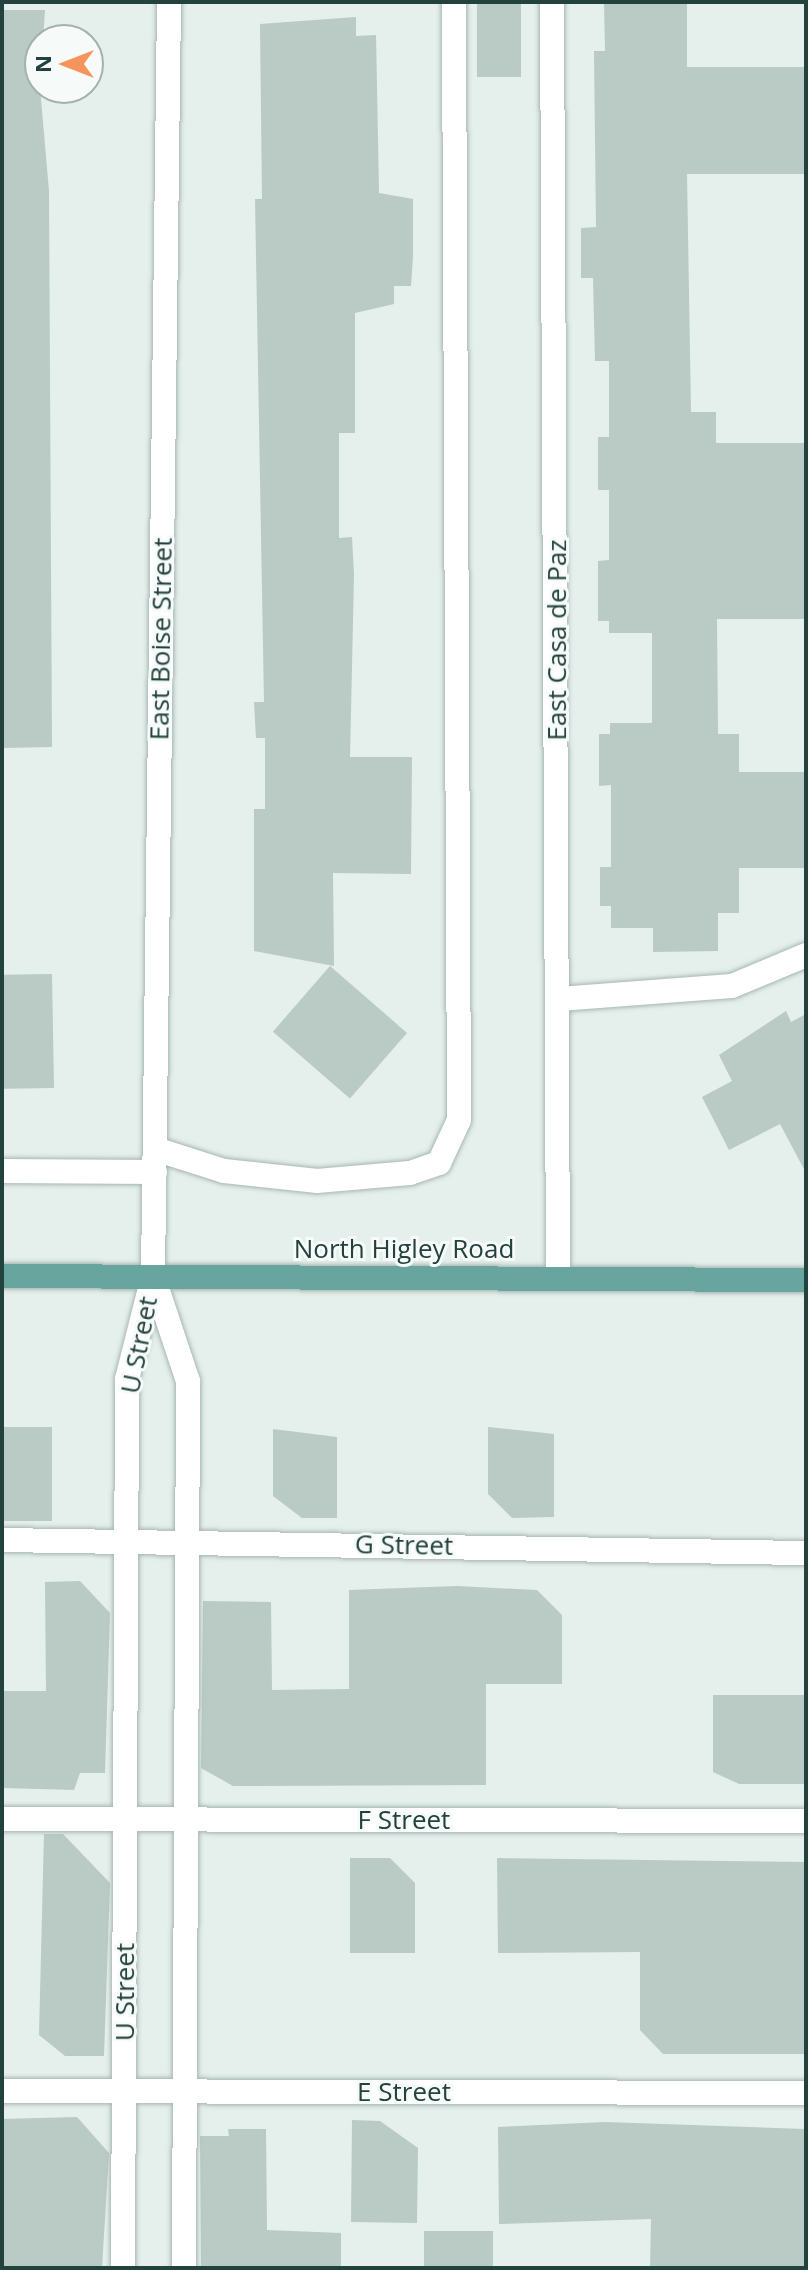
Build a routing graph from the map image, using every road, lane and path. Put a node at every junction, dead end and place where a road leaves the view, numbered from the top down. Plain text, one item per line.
1 (169, 2) edge
2 (454, 2) edge
3 (552, 2) edge
4 (806, 955) edge
5 (559, 999) junction
6 (155, 1161) junction
7 (2, 1171) edge
8 (2, 1276) edge
9 (153, 1276) junction
10 (558, 1279) junction
11 (806, 1280) edge
12 (2, 1540) edge
13 (127, 1540) junction
14 (187, 1541) junction
15 (806, 1553) edge
16 (2, 1819) edge
17 (125, 1820) junction
18 (186, 1820) junction
19 (806, 1821) edge
20 (2, 2091) edge
21 (124, 2092) junction
22 (185, 2092) junction
23 (806, 2093) edge
24 (123, 2268) edge
25 (184, 2268) edge

1 - 6 street, East Boise Street
2 - 6 street
3 - 5 street, East Casa de Paz
4 - 5 street
5 - 10 street, East Casa de Paz
6 - 7 street
6 - 9 street, East Boise Street
8 - 9 main road, North Higley Road
9 - 10 main road, North Higley Road
9 - 13 street, U Street
9 - 14 street, U Street
10 - 11 main road, North Higley Road
12 - 13 street, G Street
13 - 14 street, G Street
13 - 17 street, U Street
14 - 15 street, G Street
14 - 18 street, U Street
16 - 17 street, F Street
17 - 18 street, F Street
17 - 21 street, U Street
18 - 19 street, F Street
18 - 22 street, U Street
20 - 21 street, E Street
21 - 22 street, E Street
21 - 24 street, U Street
22 - 23 street, E Street
22 - 25 street, U Street

